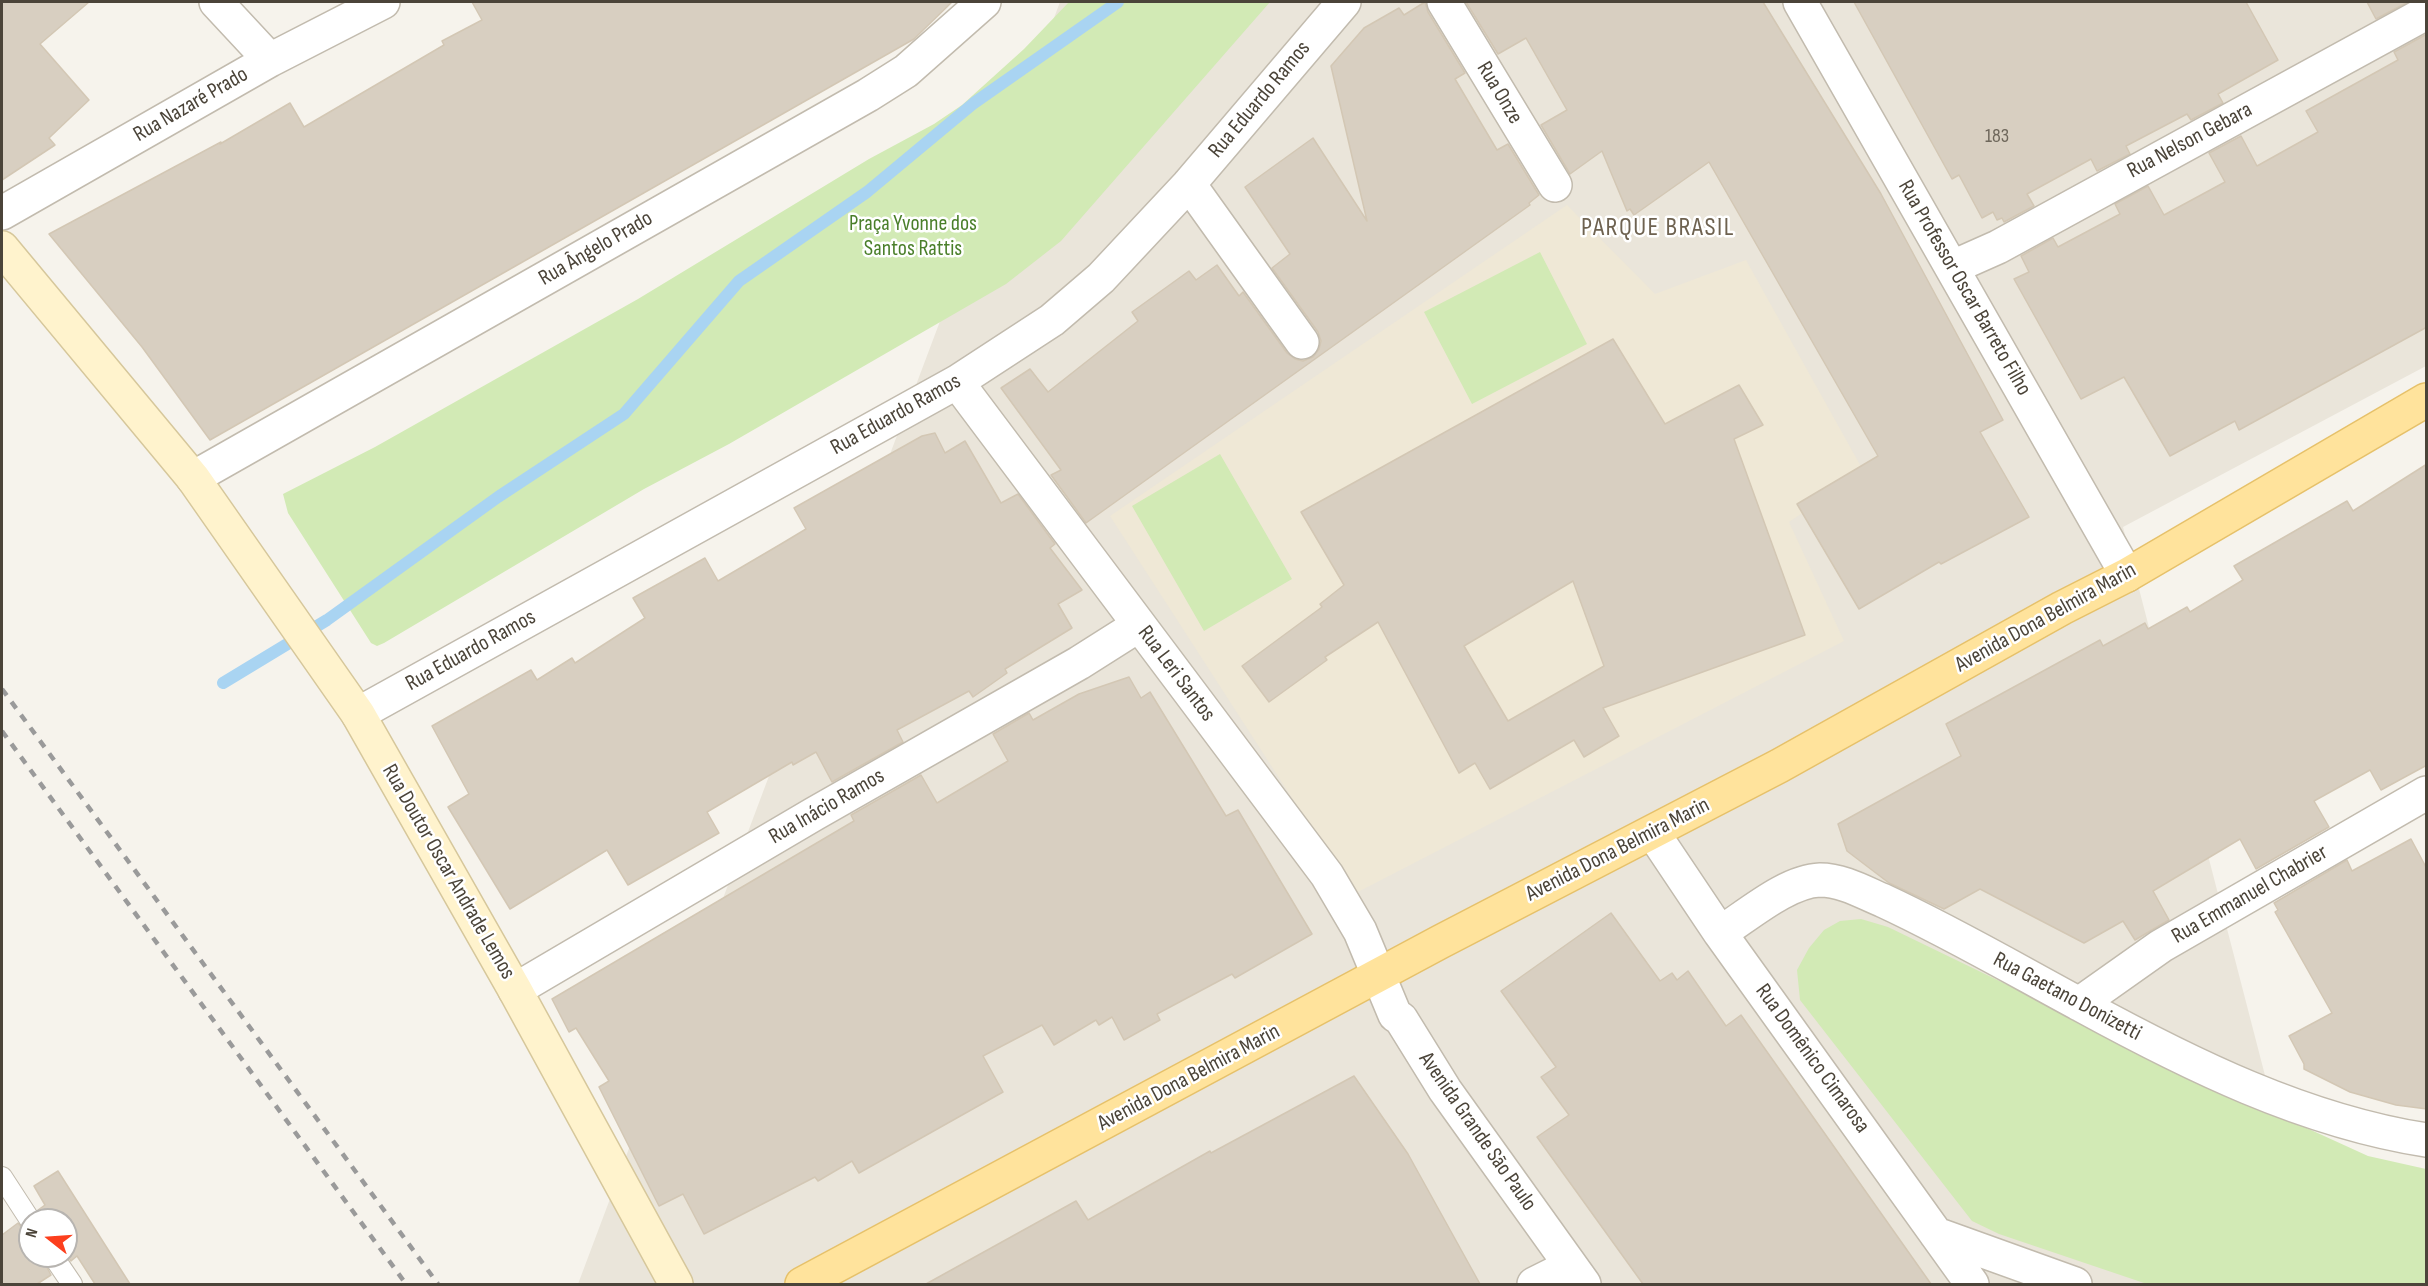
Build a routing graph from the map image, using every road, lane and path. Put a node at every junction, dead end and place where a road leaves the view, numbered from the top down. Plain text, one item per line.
1 (216, 2) edge
2 (383, 2) edge
3 (984, 2) edge
4 (1344, 2) edge
5 (1444, 2) edge
6 (1804, 3) edge
7 (2427, 13) edge
8 (270, 60) junction
9 (1189, 184) junction
10 (1555, 185) dead end
11 (2, 213) edge
12 (2, 248) edge
13 (1953, 267) junction
14 (1302, 342) dead end
15 (957, 382) junction
16 (2427, 400) edge
17 (193, 478) junction
18 (2127, 575) junction
19 (1138, 625) junction
20 (358, 714) junction
21 (2427, 793) edge
22 (1653, 833) junction
23 (1720, 933) junction
24 (1378, 975) junction
25 (515, 990) junction
26 (2079, 1004) junction
27 (2427, 1140) edge
28 (2, 1177) edge
29 (22, 1208) edge
30 (1936, 1234) junction
31 (61, 1268) edge
32 (1577, 1275) edge
33 (810, 1283) edge
34 (72, 1284) edge
35 (676, 1284) edge
36 (1534, 1284) edge
37 (1972, 1284) edge
38 (2075, 1284) edge

1 - 8 street
2 - 8 street, Rua Nazaré Prado
3 - 17 street, Rua Ângelo Prado
4 - 9 street, Rua Eduardo Ramos
5 - 10 street, Rua Onze
6 - 13 street, Rua Professor Oscar Barreto Filho
7 - 13 street, Rua Nelson Gebara
8 - 11 street, Rua Nazaré Prado
9 - 14 street
9 - 15 street, Rua Eduardo Ramos
12 - 17 street, Rua Doutor Oscar Andrade Lemos
13 - 18 street, Rua Professor Oscar Barreto Filho
15 - 19 street, Rua Leri Santos
15 - 20 street, Rua Eduardo Ramos
16 - 18 main road, Avenida Dona Belmira Marin
17 - 20 street, Rua Doutor Oscar Andrade Lemos
18 - 22 main road, Avenida Dona Belmira Marin
19 - 24 street, Rua Leri Santos
19 - 25 street, Rua Inácio Ramos
20 - 25 street, Rua Doutor Oscar Andrade Lemos
21 - 26 street, Rua Emmanuel Chabrier
22 - 23 street, Rua Domênico Cimarosa
22 - 24 main road, Avenida Dona Belmira Marin
23 - 26 street, Rua Gaetano Donizetti
23 - 30 street, Rua Domênico Cimarosa
24 - 32 street, Avenida Grande São Paulo
24 - 33 main road, Avenida Dona Belmira Marin
25 - 35 street, Rua Doutor Oscar Andrade Lemos
26 - 27 street, Rua Gaetano Donizetti
28 - 29 lane
30 - 37 street, Rua Domênico Cimarosa
30 - 38 street
31 - 34 lane
32 - 36 street

